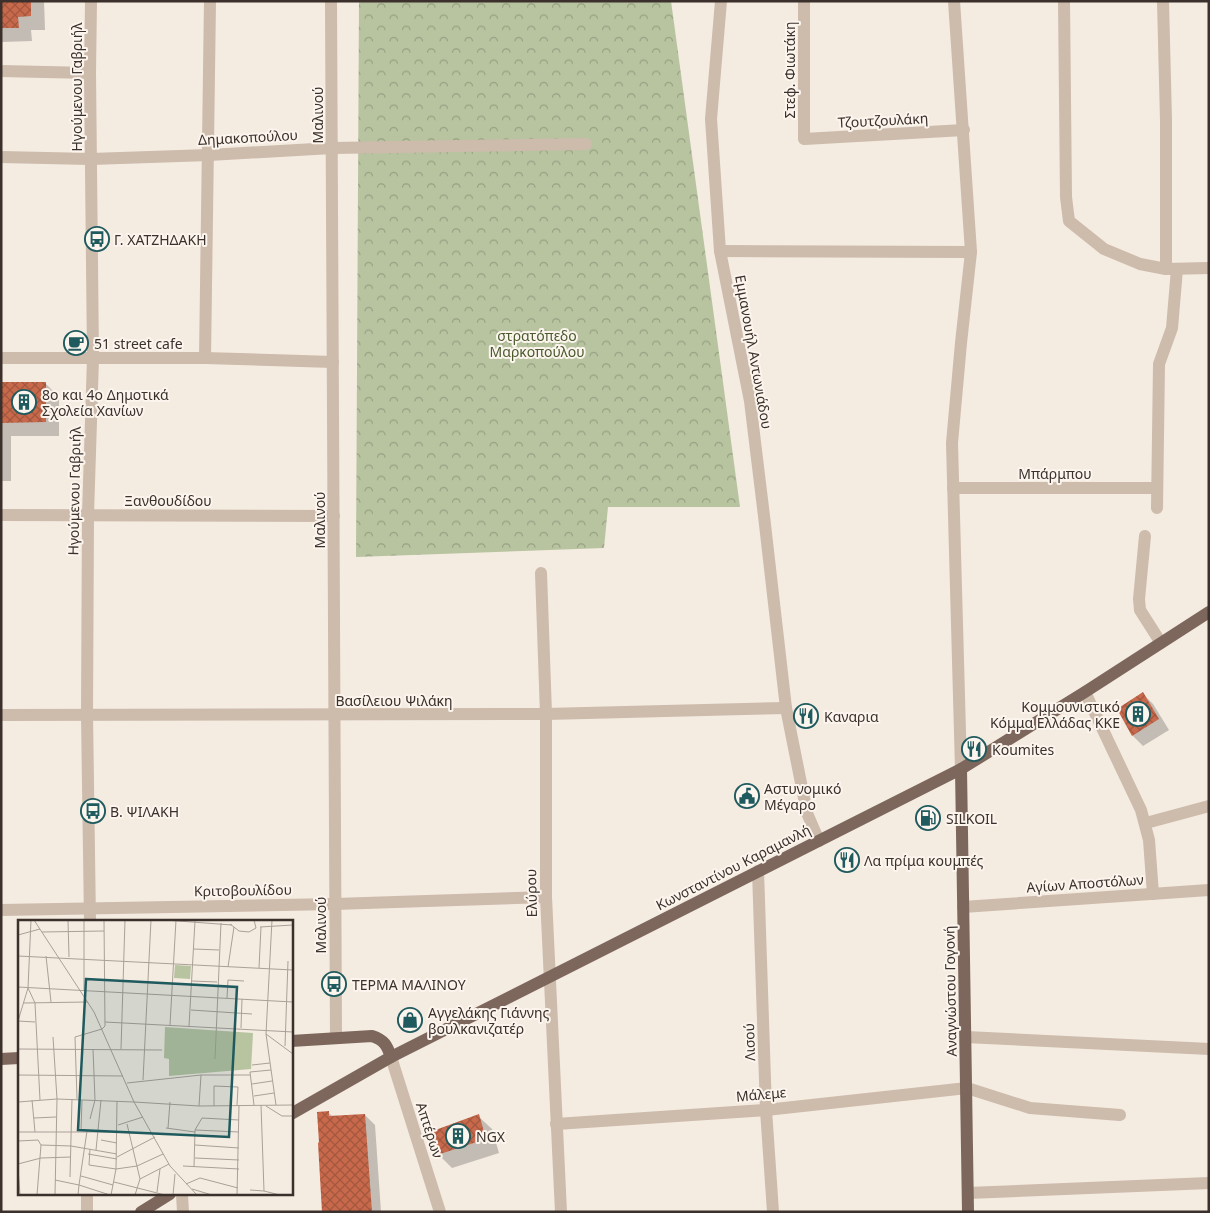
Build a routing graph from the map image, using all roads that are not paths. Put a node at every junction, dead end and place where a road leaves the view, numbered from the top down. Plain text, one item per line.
1 (91, 1) edge
2 (210, 1) edge
3 (331, 1) edge
4 (721, 1) edge
5 (804, 1) edge
6 (954, 1) edge
7 (1064, 1) edge
8 (1163, 1) edge
9 (1, 71) edge
10 (90, 73) junction
11 (964, 130) junction
12 (804, 138) joint
13 (586, 144) dead end
14 (332, 148) junction
15 (209, 155) junction
16 (1, 157) edge
17 (90, 158) junction
18 (720, 251) junction
19 (971, 252) junction
20 (1209, 268) edge
21 (1171, 269) junction
22 (1, 358) edge
23 (93, 358) junction
24 (205, 358) junction
25 (333, 362) junction
26 (953, 488) junction
27 (1157, 488) junction
28 (1157, 508) dead end
29 (1, 515) edge
30 (88, 515) junction
31 (334, 516) junction
32 (1145, 536) dead end
33 (541, 573) dead end
34 (1209, 612) edge
35 (1161, 643) junction
36 (1085, 692) junction
37 (786, 708) junction
38 (87, 714) junction
39 (546, 714) junction
40 (1, 715) edge
41 (335, 715) junction
42 (961, 769) junction
43 (1209, 806) edge
44 (1146, 823) junction
45 (820, 841) junction
46 (758, 872) junction
47 (1209, 890) edge
48 (1152, 894) junction
49 (1209, 895) edge
50 (546, 897) junction
51 (335, 904) junction
52 (963, 907) junction
53 (90, 908) junction
54 (1, 910) edge
55 (90, 920) edge
56 (549, 977) junction
57 (966, 1037) junction
58 (336, 1038) junction
59 (292, 1041) edge
60 (1209, 1049) edge
61 (390, 1057) junction
62 (18, 1058) edge
63 (1, 1059) edge
64 (968, 1088) junction
65 (766, 1110) junction
66 (292, 1113) edge
67 (1120, 1115) dead end
68 (556, 1124) junction
69 (1209, 1184) edge
70 (968, 1193) junction
71 (87, 1196) edge
72 (167, 1196) edge
73 (182, 1196) edge
74 (87, 1212) edge
75 (142, 1212) edge
76 (183, 1212) edge
77 (440, 1212) edge
78 (561, 1212) edge
79 (773, 1212) edge
80 (968, 1212) edge

1 - 10 street, Ηγούμενου Γαβριήλ
2 - 15 street
3 - 14 street, Μαλινού
4 - 18 street, Εμμανουήλ Αντωνιάδου
5 - 12 street, Στεφ. Φιωτάκη
6 - 11 street
7 - 21 street
8 - 21 street
9 - 10 street
10 - 17 street, Ηγούμενου Γαβριήλ
11 - 12 street, Τζουτζουλάκη
11 - 19 street
13 - 14 street, Δημακοπούλου
14 - 15 street, Δημακοπούλου
14 - 25 street, Μαλινού
15 - 17 street, Δημακοπούλου
15 - 24 street
16 - 17 street, Δημακοπούλου
17 - 23 street, Ηγούμενου Γαβριήλ
18 - 19 street
18 - 37 street, Εμμανουήλ Αντωνιάδου
19 - 26 street
20 - 21 street
21 - 27 street
22 - 23 street
23 - 24 street
23 - 30 street, Ηγούμενου Γαβριήλ
24 - 25 street
25 - 31 street, Μαλινού
26 - 27 street, Μπάρμπου
26 - 42 street
27 - 28 street
29 - 30 street, Ξανθουδίδου
30 - 31 street, Ξανθουδίδου
30 - 38 street, Ηγούμενου Γαβριήλ
31 - 41 street, Μαλινού
32 - 35 street
33 - 39 street, Ελύρου
34 - 35 main road, Κωνσταντίνου Καραμανλή
35 - 36 main road, Κωνσταντίνου Καραμανλή
36 - 42 main road, Κωνσταντίνου Καραμανλή
36 - 44 street
37 - 39 street, Βασίλειου Ψιλάκη
37 - 45 street, Εμμανουήλ Αντωνιάδου
38 - 40 street, Βασίλειου Ψιλάκη
38 - 41 street, Βασίλειου Ψιλάκη
38 - 53 street, Ηγούμενου Γαβριήλ
39 - 41 street, Βασίλειου Ψιλάκη
39 - 50 street, Ελύρου
41 - 51 street, Μαλινού
42 - 45 main road, Κωνσταντίνου Καραμανλή
42 - 52 main road, Αναγνώστου Γογονή
43 - 44 street
44 - 48 street
45 - 46 main road, Κωνσταντίνου Καραμανλή
46 - 56 main road, Κωνσταντίνου Καραμανλή
46 - 65 street, Λισού
47 - 48 street, Αγίων Αποστόλων
47 - 49 street
48 - 52 street, Αγίων Αποστόλων
50 - 51 street, Κριτοβουλίδου
50 - 56 street, Ελύρου
51 - 53 street, Κριτοβουλίδου
51 - 58 street, Μαλινού
52 - 57 main road, Αναγνώστου Γογονή
53 - 54 street, Κριτοβουλίδου
53 - 55 street, Ηγούμενου Γαβριήλ
56 - 61 main road, Κωνσταντίνου Καραμανλή
56 - 68 street, Ελύρου
57 - 60 street
57 - 64 main road, Αναγνώστου Γογονή
58 - 59 main road
58 - 61 main road
61 - 66 main road, Κωνσταντίνου Καραμανλή
61 - 77 street, Απτέρων
62 - 63 main road
64 - 65 street, Μάλεμε
64 - 67 street
64 - 70 main road, Αναγνώστου Γογονή
65 - 68 street, Μάλεμε
65 - 79 street, Λισού
68 - 78 street, Ελύρου
69 - 70 street
70 - 80 main road, Αναγνώστου Γογονή
71 - 74 street
72 - 75 main road
73 - 76 street

